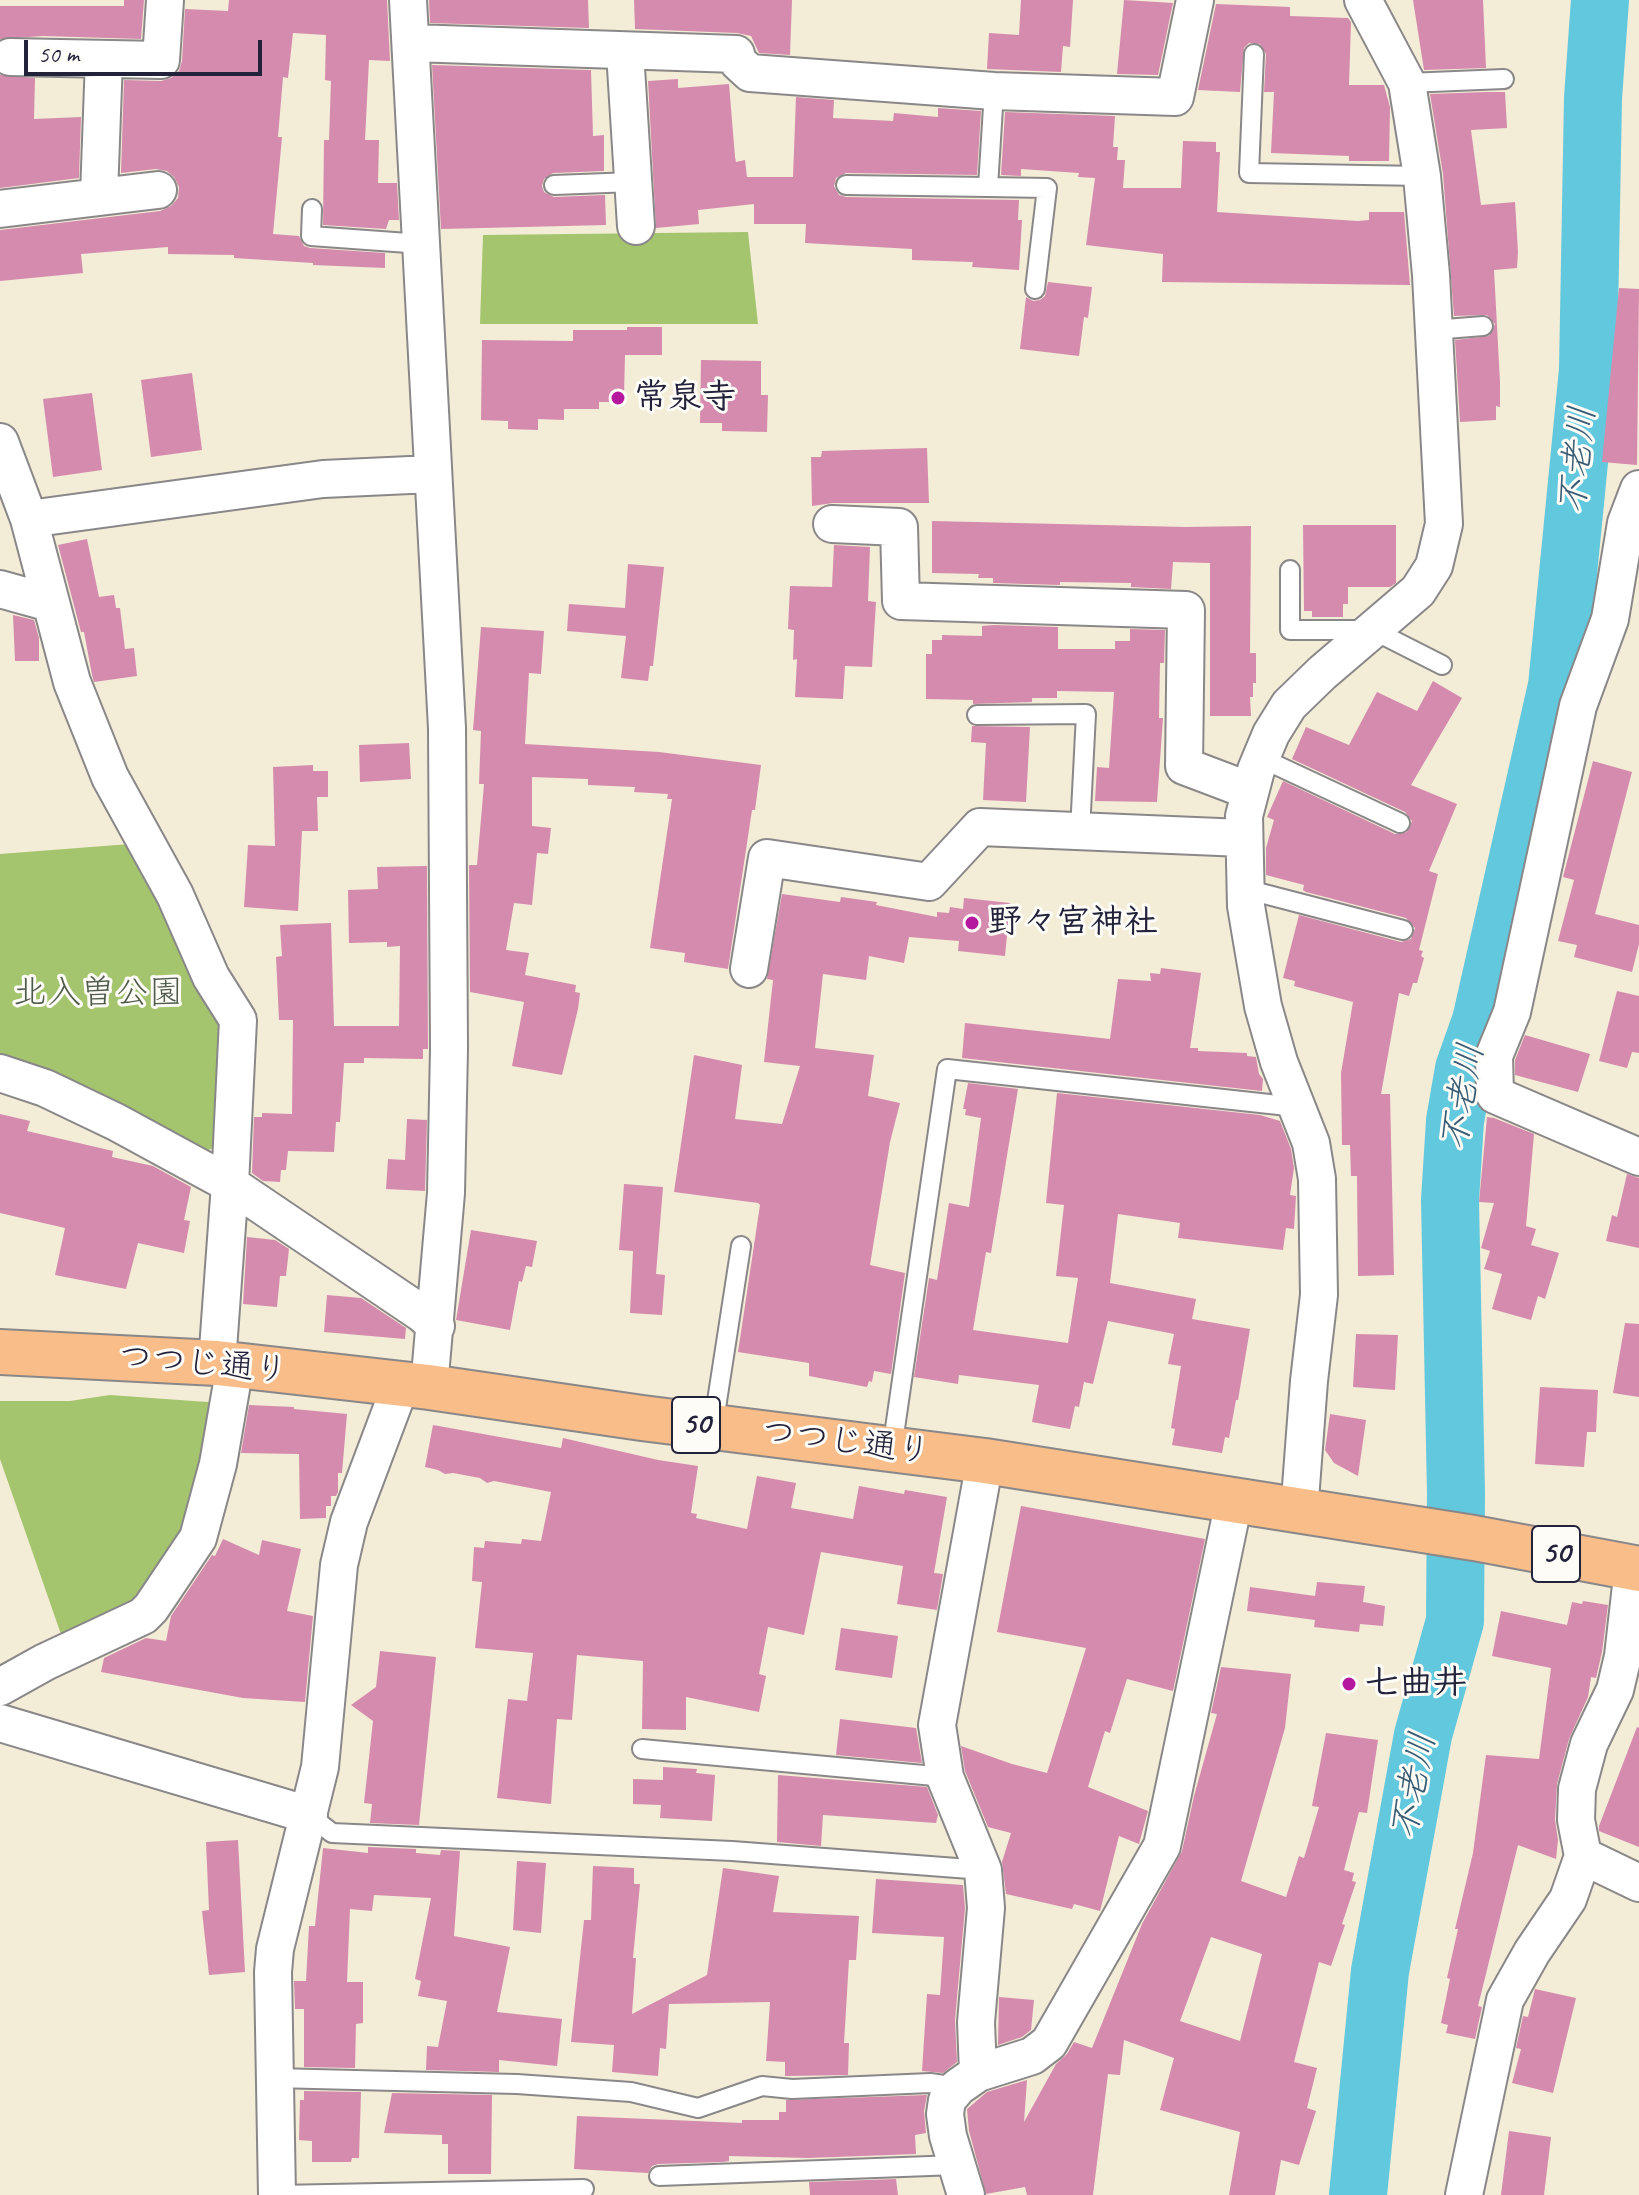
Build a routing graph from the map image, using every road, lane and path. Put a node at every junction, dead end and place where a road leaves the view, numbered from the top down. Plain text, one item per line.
1 (165, 0) edge
2 (408, 0) edge
3 (1195, 0) edge
4 (1363, 0) edge
5 (412, 43) junction
6 (625, 52) junction
7 (1254, 54) dead end
8 (10, 57) dead end
9 (104, 59) junction
10 (1504, 79) dead end
11 (1407, 83) junction
12 (994, 91) junction
13 (1422, 176) junction
14 (633, 182) junction
15 (554, 185) dead end
16 (846, 185) dead end
17 (988, 187) junction
18 (158, 190) dead end
19 (99, 195) junction
20 (0, 209) edge
21 (312, 209) dead end
22 (636, 226) dead end
23 (422, 244) junction
24 (1035, 289) dead end
25 (1483, 326) dead end
26 (1433, 330) junction
27 (0, 442) edge
28 (432, 474) junction
29 (1639, 489) edge
30 (29, 519) junction
31 (832, 524) dead end
32 (1290, 570) dead end
33 (0, 589) edge
34 (50, 603) junction
35 (1373, 630) junction
36 (1442, 665) dead end
37 (977, 715) dead end
38 (1256, 774) junction
39 (1400, 823) dead end
40 (1080, 831) junction
41 (1243, 838) junction
42 (1245, 889) junction
43 (1403, 930) dead end
44 (749, 969) dead end
45 (0, 1073) edge
46 (1297, 1107) junction
47 (1639, 1157) edge
48 (230, 1184) junction
49 (741, 1246) dead end
50 (436, 1326) junction
51 (0, 1352) edge
52 (226, 1364) junction
53 (415, 1385) junction
54 (713, 1427) junction
55 (892, 1449) junction
56 (985, 1461) junction
57 (1234, 1501) junction
58 (1299, 1513) junction
59 (1636, 1569) edge
60 (0, 1687) edge
61 (0, 1723) edge
62 (642, 1749) dead end
63 (945, 1777) junction
64 (309, 1815) junction
65 (1583, 1856) junction
66 (983, 1870) junction
67 (1639, 1883) edge
68 (274, 2078) junction
69 (968, 2080) junction
70 (659, 2176) dead end
71 (962, 2180) edge
72 (584, 2189) dead end
73 (277, 2195) edge
74 (1464, 2195) edge

1 - 9 street
2 - 5 street
3 - 12 street
4 - 11 street
5 - 6 street
5 - 23 street
6 - 12 street
6 - 14 street
7 - 13 lane
8 - 9 street
9 - 19 street
10 - 11 lane
11 - 13 street
12 - 17 lane
13 - 26 street
14 - 15 lane
14 - 22 street
16 - 17 lane
17 - 24 lane
18 - 19 street
19 - 20 street
21 - 23 lane
23 - 28 street
25 - 26 lane
26 - 35 street
27 - 30 street
28 - 30 street
28 - 50 street
29 - 47 street
30 - 34 street
31 - 38 street
32 - 35 lane
33 - 34 street
34 - 48 street
35 - 36 lane
35 - 38 street
37 - 40 lane
38 - 39 lane
38 - 41 street
40 - 41 street
40 - 44 street
41 - 42 street
42 - 43 lane
42 - 46 street
45 - 48 street
46 - 55 lane
46 - 58 street
48 - 50 street
48 - 52 street
49 - 54 lane
50 - 53 street
51 - 52 main road, つつじ通り / 50
52 - 53 main road, つつじ通り / 50
52 - 60 street
53 - 54 main road, つつじ通り / 50
53 - 64 street
54 - 55 main road, つつじ通り / 50
55 - 56 main road, つつじ通り / 50
56 - 57 main road, つつじ通り / 50
56 - 63 street
57 - 58 main road, つつじ通り / 50
57 - 69 street
58 - 59 main road, つつじ通り / 50
59 - 65 street
61 - 64 street
62 - 63 lane
63 - 66 street
64 - 66 lane
64 - 68 street
65 - 67 street
65 - 74 street
66 - 69 street
68 - 69 lane
68 - 73 street
69 - 71 street
70 - 71 lane
72 - 73 lane

